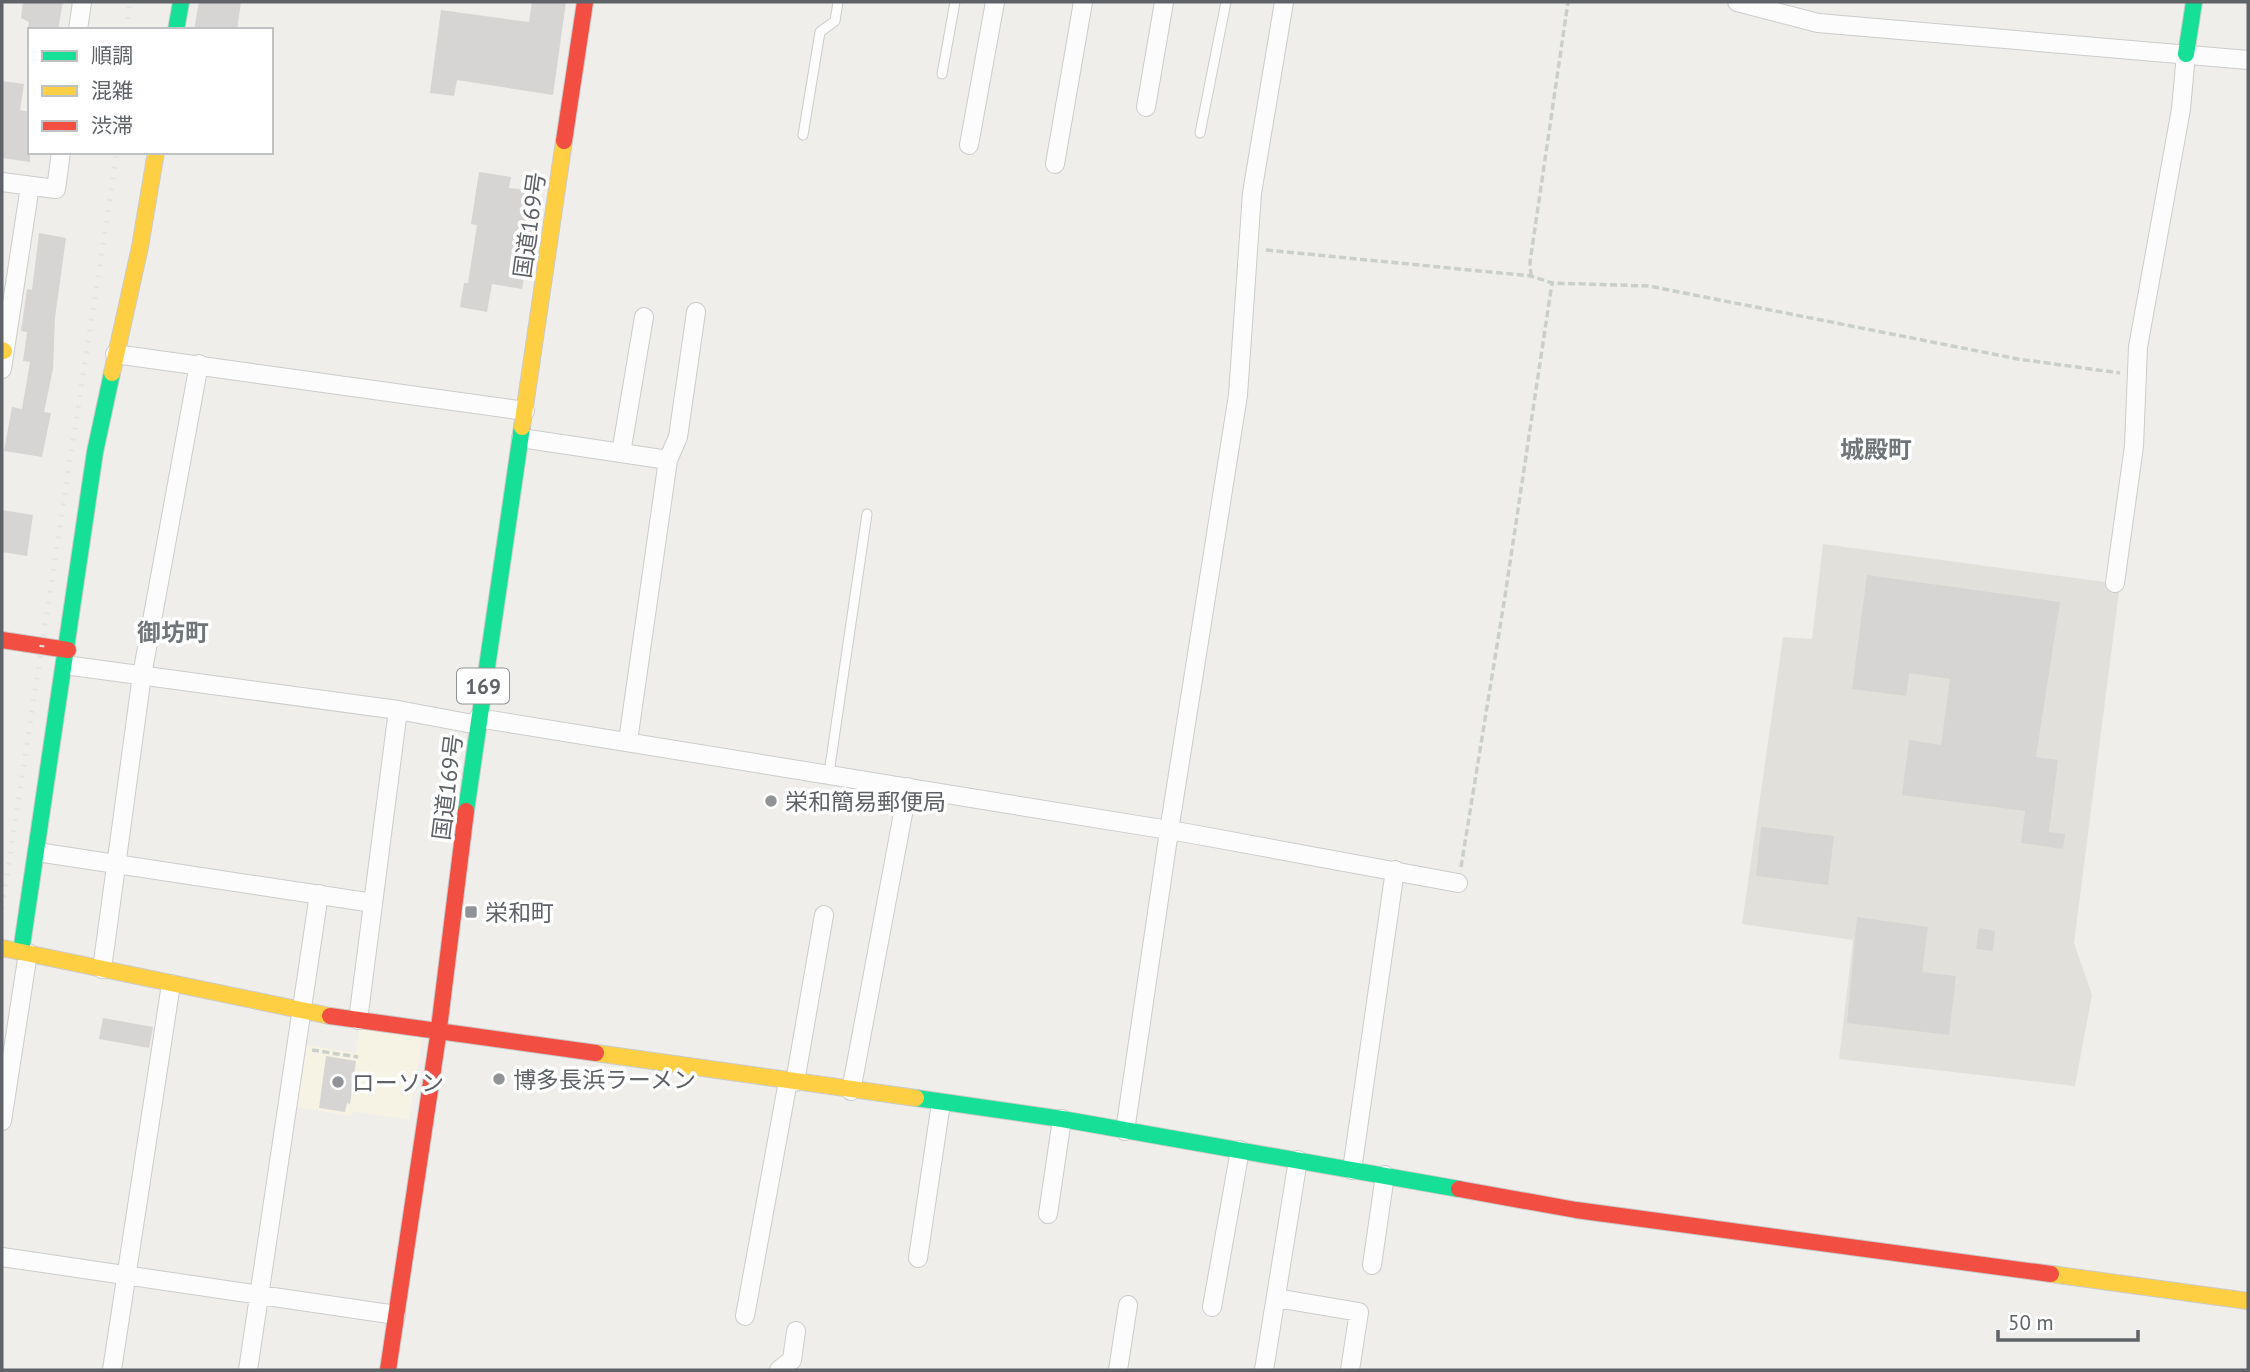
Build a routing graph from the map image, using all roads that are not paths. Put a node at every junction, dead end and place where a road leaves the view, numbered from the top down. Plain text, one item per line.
1 (82, 2) edge
2 (181, 2) edge
3 (585, 2) edge
4 (838, 2) edge
5 (955, 2) edge
6 (995, 2) edge
7 (1083, 2) edge
8 (1164, 2) edge
9 (1226, 2) edge
10 (1284, 2) edge
11 (1737, 2) edge
12 (2194, 2) edge
13 (78, 28) edge
14 (176, 28) edge
15 (2186, 54) junction
16 (2248, 60) edge
17 (942, 74) dead end
18 (1146, 107) dead end
19 (1200, 132) dead end
20 (803, 135) dead end
21 (969, 145) dead end
22 (61, 154) edge
23 (156, 154) edge
24 (1055, 163) dead end
25 (2, 181) edge
26 (30, 186) junction
27 (696, 312) dead end
28 (644, 317) dead end
29 (3, 351) edge
30 (115, 354) junction
31 (199, 364) junction
32 (2, 369) edge
33 (525, 411) junction
34 (521, 438) junction
35 (621, 453) junction
36 (668, 460) junction
37 (867, 514) dead end
38 (2115, 583) dead end
39 (2, 640) edge
40 (67, 657) junction
41 (142, 675) junction
42 (397, 710) junction
43 (478, 721) junction
44 (628, 741) junction
45 (829, 773) junction
46 (908, 787) junction
47 (1169, 831) junction
48 (37, 852) junction
49 (117, 864) junction
50 (1395, 870) junction
51 (1458, 883) road end
52 (319, 894) junction
53 (373, 903) junction
54 (824, 915) dead end
55 (2, 948) edge
56 (25, 953) junction
57 (102, 969) junction
58 (171, 984) junction
59 (303, 1012) junction
60 (358, 1020) junction
61 (438, 1032) junction
62 (791, 1082) junction
63 (851, 1091) junction
64 (941, 1102) junction
65 (1062, 1119) junction
66 (2, 1121) edge
67 (1125, 1131) junction
68 (1240, 1150) junction
69 (1298, 1160) junction
70 (1352, 1170) junction
71 (1385, 1175) junction
72 (1048, 1214) dead end
73 (2, 1257) edge
74 (918, 1258) dead end
75 (1372, 1265) dead end
76 (127, 1275) junction
77 (260, 1294) junction
78 (1276, 1298) junction
79 (2248, 1301) edge
80 (1128, 1305) dead end
81 (1212, 1307) dead end
82 (396, 1315) junction
83 (746, 1317) dead end
84 (796, 1331) dead end
85 (112, 1370) edge
86 (248, 1370) edge
87 (388, 1370) edge
88 (779, 1370) edge
89 (1118, 1370) edge
90 (1264, 1370) edge
91 (1350, 1370) edge

1 - 13 street
2 - 14 main road
3 - 33 main road, 国道169号 / 169
4 - 20 lane
5 - 17 lane
6 - 21 street
7 - 24 street
8 - 18 street
9 - 19 lane
10 - 47 street
11 - 15 street
12 - 15 main road
15 - 16 street
15 - 38 street
22 - 26 street
23 - 30 main road
25 - 26 street
26 - 29 street
27 - 36 street
28 - 35 street
29 - 32 street
30 - 31 street
30 - 40 main road
31 - 33 street
31 - 41 street
33 - 34 main road, 国道169号 / 169
34 - 35 street
34 - 43 main road, 国道169号 / 169
35 - 36 street
36 - 44 street
37 - 45 lane
39 - 40 main road
40 - 41 street
40 - 48 main road
41 - 42 street
41 - 49 street
42 - 43 street
42 - 53 street
43 - 44 street
43 - 61 main road, 国道169号 / 169
44 - 45 street
45 - 46 street
46 - 47 street
46 - 63 street
47 - 50 street
47 - 67 street
48 - 49 street
48 - 56 main road
49 - 52 street
49 - 57 street
50 - 51 street
50 - 70 street
52 - 53 street
52 - 59 street
53 - 60 street
54 - 62 street
55 - 56 main road
56 - 57 main road
56 - 66 street
57 - 58 main road
58 - 59 main road
58 - 76 street
59 - 60 main road
59 - 77 street
60 - 61 main road
61 - 62 main road
61 - 82 main road, 国道169号 / 169
62 - 63 main road
62 - 83 street
63 - 64 main road
64 - 65 main road
64 - 74 street
65 - 67 main road
65 - 72 street
67 - 68 main road
68 - 69 main road
68 - 81 street
69 - 70 main road
69 - 78 street
70 - 71 main road
71 - 75 street
71 - 79 main road
73 - 76 street
76 - 77 street
76 - 85 street
77 - 82 street
77 - 86 street
78 - 90 street
78 - 91 street
80 - 89 street
82 - 87 main road, 国道169号 / 169
84 - 88 street

